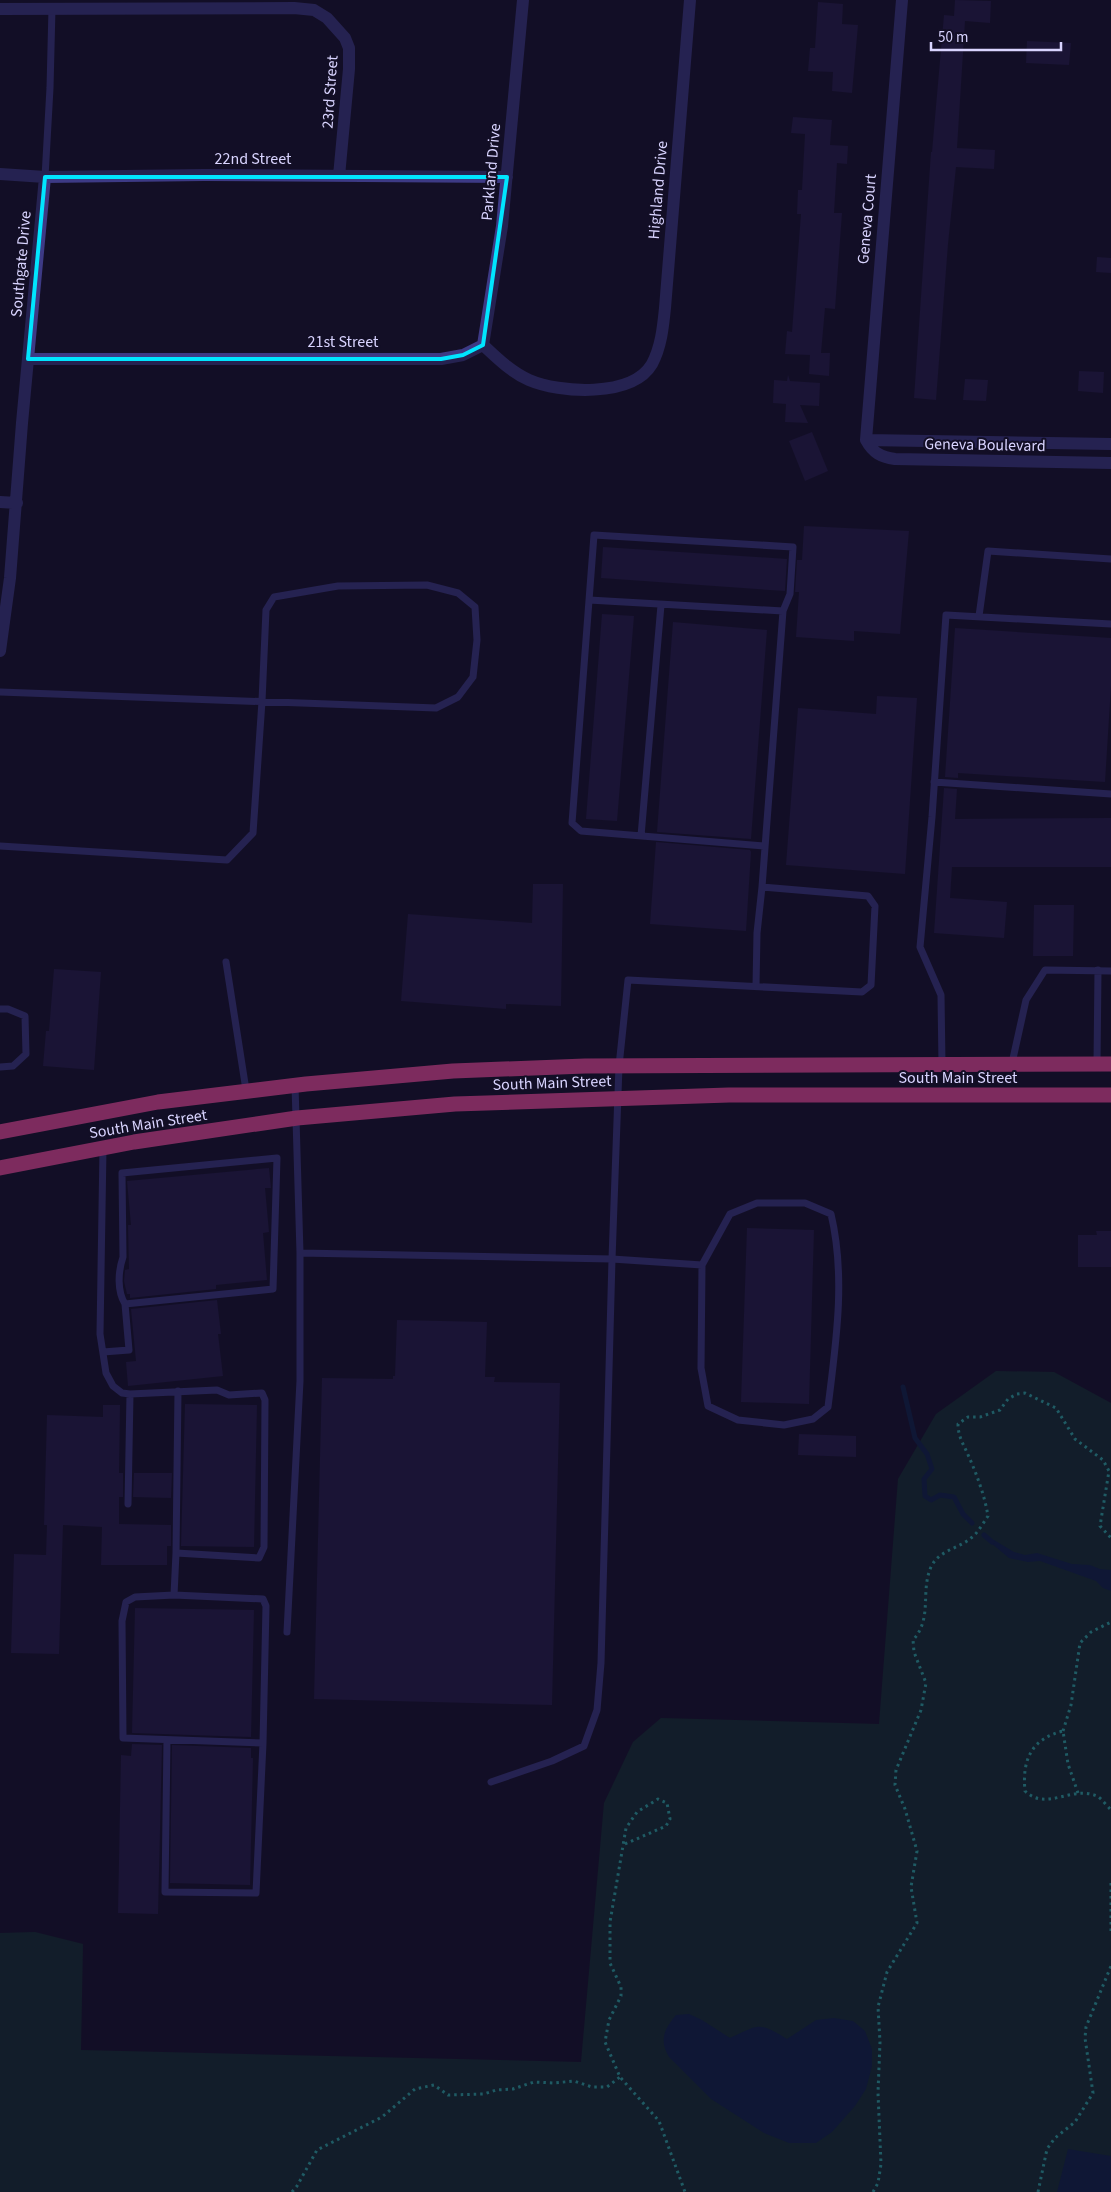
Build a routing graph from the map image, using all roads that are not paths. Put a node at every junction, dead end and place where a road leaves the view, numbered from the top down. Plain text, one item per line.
1 (523, 0) edge
2 (690, 0) edge
3 (902, 0) edge
4 (52, 8) junction
5 (0, 9) edge
6 (0, 174) edge
7 (339, 176) junction
8 (45, 177) junction
9 (506, 177) junction
10 (483, 345) junction
11 (28, 359) junction
12 (866, 440) junction
13 (1111, 444) edge
14 (1111, 463) edge
15 (0, 502) edge
16 (17, 503) junction
17 (1111, 558) edge
18 (589, 600) junction
19 (661, 605) junction
20 (783, 611) junction
21 (979, 616) junction
22 (1111, 624) edge
23 (0, 651) edge
24 (0, 692) edge
25 (262, 702) junction
26 (934, 782) junction
27 (1111, 794) edge
28 (641, 836) junction
29 (0, 846) edge
30 (765, 846) junction
31 (762, 887) junction
32 (226, 962) dead end
33 (1098, 970) junction
34 (1111, 970) edge
35 (756, 986) junction
36 (0, 1009) edge
37 (1012, 1063) junction
38 (942, 1064) junction
39 (1104, 1064) edge
40 (619, 1066) junction
41 (0, 1067) edge
42 (295, 1085) junction
43 (246, 1090) junction
44 (1111, 1096) edge
45 (619, 1098) junction
46 (297, 1118) junction
47 (0, 1132) edge
48 (103, 1148) junction
49 (0, 1168) edge
50 (300, 1253) junction
51 (612, 1259) junction
52 (702, 1265) junction
53 (125, 1304) junction
54 (103, 1352) junction
55 (178, 1391) junction
56 (130, 1394) junction
57 (128, 1504) dead end
58 (176, 1553) junction
59 (174, 1595) junction
60 (287, 1632) dead end
61 (166, 1740) junction
62 (263, 1743) junction
63 (491, 1782) dead end

1 - 9 street, Parkland Drive
2 - 10 street, Highland Drive
3 - 12 street, Geneva Court
4 - 5 street, 23rd Street
4 - 7 street, 23rd Street
4 - 8 lane
6 - 8 street, 22nd Street
7 - 8 street, 22nd Street
7 - 9 street, 22nd Street
8 - 11 street, Southgate Drive
9 - 10 street, Parkland Drive
10 - 11 street, 21st Street
11 - 16 street, Southgate Drive
12 - 13 street
12 - 14 street, Geneva Boulevard
15 - 16 street
16 - 23 street, Southgate Drive
17 - 21 lane
18 - 19 lane
18 - 20 lane
18 - 28 lane
19 - 20 lane
19 - 28 lane
20 - 30 lane
21 - 22 lane
21 - 26 lane
24 - 25 lane
25 - 25 lane
25 - 29 lane
26 - 27 lane
26 - 38 lane
28 - 30 lane
30 - 31 lane
31 - 35 lane
31 - 35 lane
32 - 43 lane
33 - 34 lane
33 - 37 lane
33 - 39 lane
35 - 40 lane
36 - 41 lane
37 - 38 highway, South Main Street
37 - 39 highway, South Main Street
38 - 40 highway, South Main Street
40 - 42 highway, South Main Street
40 - 45 lane
42 - 43 highway, South Main Street
42 - 46 lane
43 - 47 highway, South Main Street
44 - 45 highway, South Main Street
45 - 46 highway, South Main Street
45 - 51 lane
46 - 48 highway, South Main Street
46 - 50 lane
48 - 49 highway, South Main Street
48 - 54 lane
50 - 51 lane
50 - 60 lane
51 - 52 lane
51 - 63 lane
52 - 52 lane
53 - 53 lane
53 - 54 lane
54 - 56 lane
55 - 56 lane
55 - 58 lane
55 - 58 lane
56 - 57 lane
58 - 59 lane
59 - 61 lane
59 - 62 lane
61 - 62 lane
61 - 62 lane

